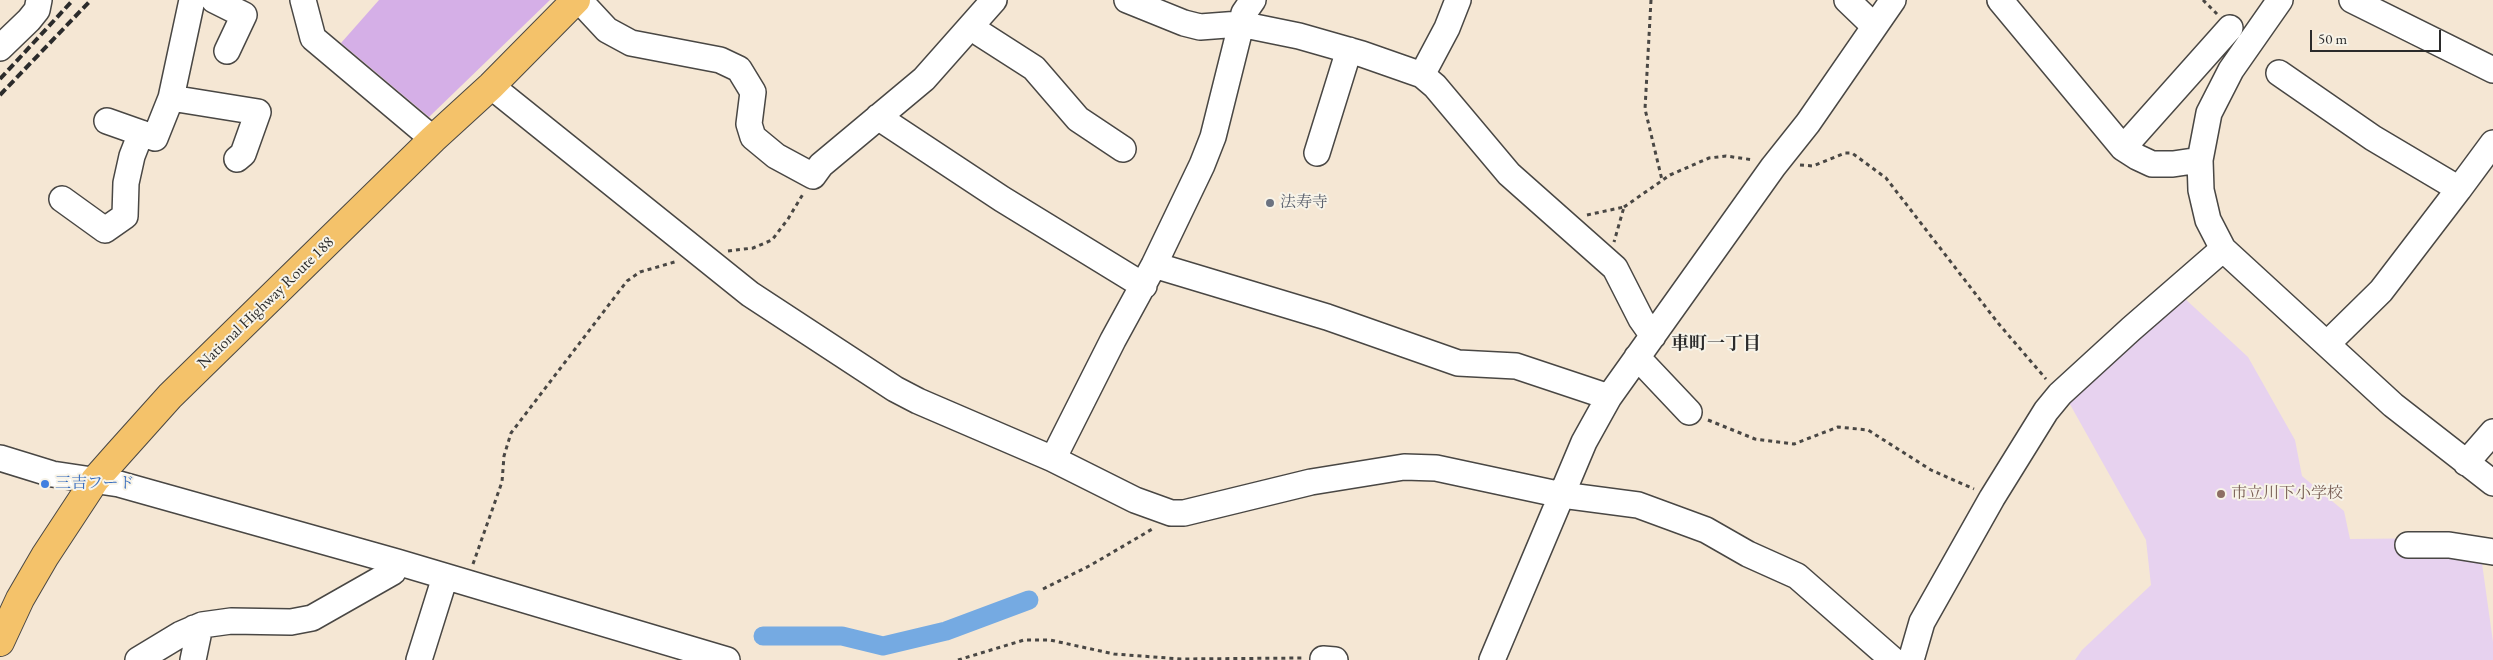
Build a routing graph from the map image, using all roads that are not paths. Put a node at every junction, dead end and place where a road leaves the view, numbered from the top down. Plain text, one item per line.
1 (39, 0) edge
2 (192, 0) edge
3 (302, 0) edge
4 (578, 0) edge
5 (994, 0) edge
6 (1127, 0) edge
7 (1253, 0) edge
8 (1458, 0) edge
9 (1847, 0) edge
10 (1893, 0) edge
11 (2000, 0) edge
12 (2280, 0) edge
13 (2352, 0) edge
14 (227, 3) edge
15 (1240, 24) junction
16 (972, 25) junction
17 (1874, 26) junction
18 (2230, 28) dead end
19 (0, 48) edge
20 (1349, 50) junction
21 (227, 51) dead end
22 (2493, 70) edge
23 (2279, 73) dead end
24 (1422, 75) junction
25 (491, 86) junction
26 (171, 98) junction
27 (878, 117) junction
28 (107, 121) dead end
29 (141, 133) junction
30 (432, 139) junction
31 (2493, 143) edge
32 (2123, 148) junction
33 (1123, 149) dead end
34 (1317, 153) dead end
35 (237, 159) dead end
36 (2200, 160) junction
37 (2459, 189) junction
38 (62, 199) dead end
39 (2223, 249) junction
40 (1149, 275) junction
41 (1653, 336) junction
42 (2326, 344) junction
43 (1637, 357) junction
44 (1609, 396) junction
45 (1689, 412) road end
46 (2493, 432) edge
47 (0, 458) edge
48 (1053, 459) junction
49 (2466, 464) junction
50 (96, 480) junction
51 (2493, 483) edge
52 (1562, 495) junction
53 (2408, 545) dead end
54 (2493, 552) edge
55 (397, 562) junction
56 (455, 580) junction
57 (194, 628) junction
58 (0, 642) edge
59 (138, 660) edge
60 (193, 660) edge
61 (419, 660) edge
62 (727, 660) edge
63 (1492, 660) edge
64 (1893, 660) edge
65 (1910, 660) edge

1 - 19 street
2 - 26 street
3 - 30 street
4 - 25 highway, National Highway Route 188
4 - 27 street
5 - 16 street
6 - 15 street
7 - 15 street
8 - 24 street
9 - 17 street
10 - 17 street
11 - 32 street
12 - 36 street
13 - 22 street
14 - 21 street
15 - 20 street
15 - 40 street
16 - 27 street
16 - 33 street
17 - 41 street
18 - 32 street
20 - 24 street
20 - 34 street
23 - 37 street
24 - 41 street
25 - 30 highway, National Highway Route 188
25 - 48 street
26 - 29 street
26 - 35 street
27 - 40 street
28 - 29 street
29 - 38 street
30 - 50 highway, National Highway Route 188
31 - 37 street
32 - 36 street
36 - 39 street
37 - 42 street
39 - 42 street
39 - 65 street
40 - 44 street
40 - 48 street
41 - 43 street
42 - 49 street
43 - 44 street
43 - 45 street
44 - 52 street
46 - 49 street
47 - 50 street
48 - 52 street
49 - 51 street
50 - 55 street
50 - 58 highway, National Highway Route 188
52 - 63 street
52 - 64 street
53 - 54 street
55 - 56 street
55 - 57 street
56 - 61 street
56 - 62 street
57 - 59 street
57 - 60 street

